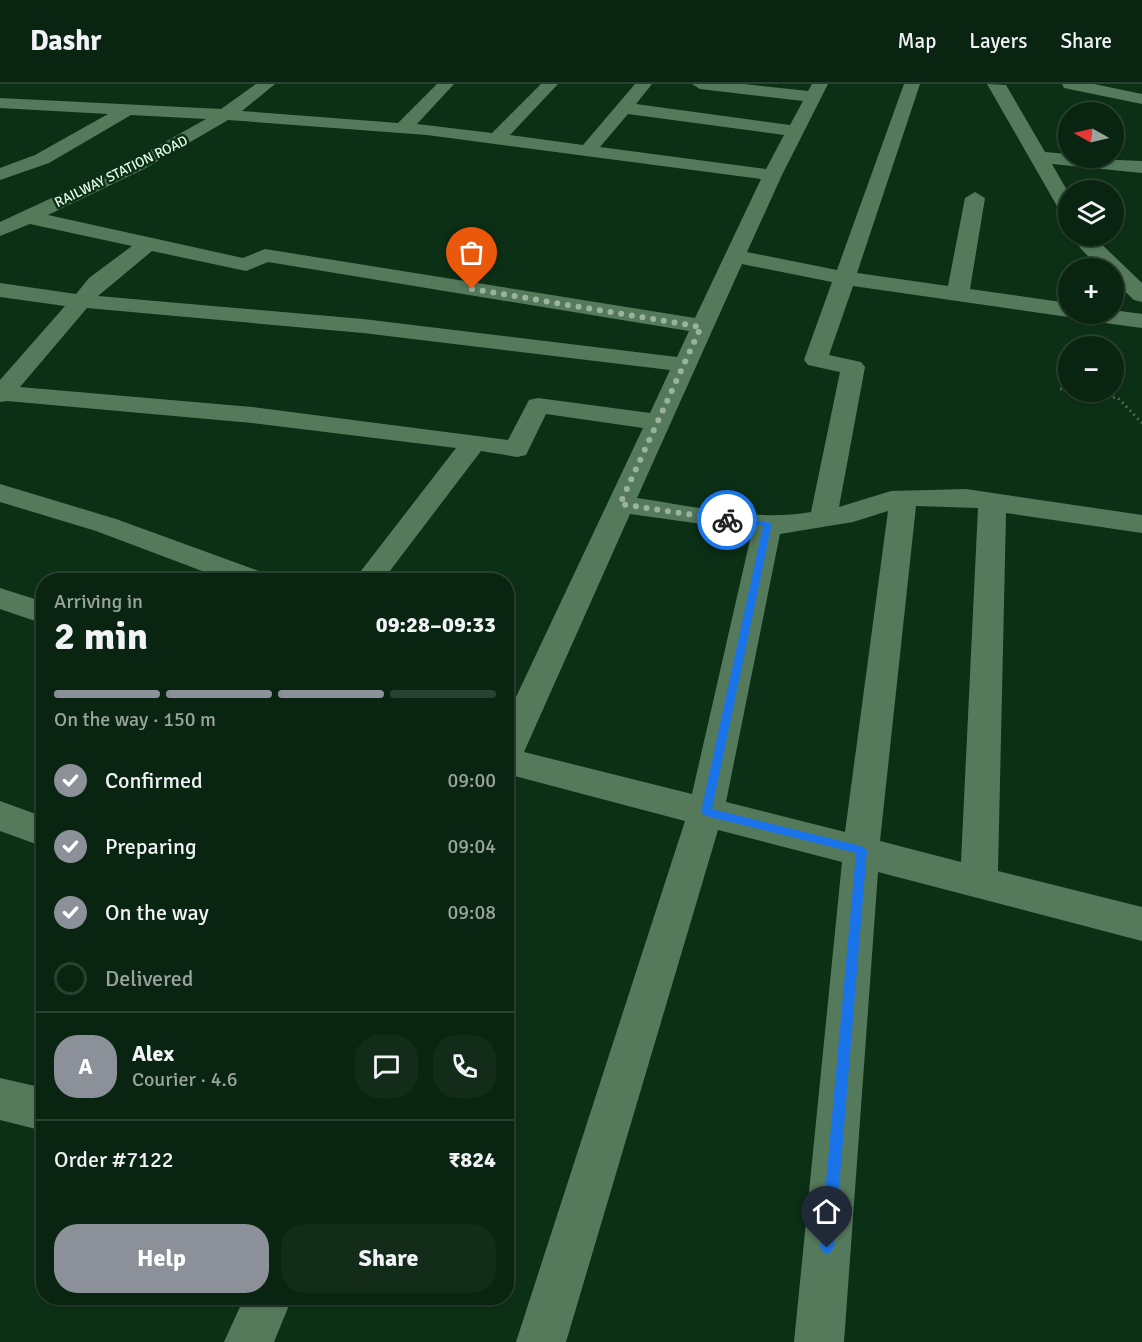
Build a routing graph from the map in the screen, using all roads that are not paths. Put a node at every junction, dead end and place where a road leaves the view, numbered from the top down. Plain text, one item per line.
1 (267, 84) edge
2 (446, 84) edge
3 (550, 84) edge
4 (644, 84) edge
5 (700, 84) edge
6 (912, 84) edge
7 (995, 84) edge
8 (816, 91) edge
9 (1082, 92) edge
10 (1142, 99) edge
11 (0, 103) edge
12 (624, 108) junction
13 (128, 110) junction
14 (228, 115) junction
15 (402, 129) junction
16 (795, 131) junction
17 (496, 139) junction
18 (587, 151) junction
19 (1039, 157) junction
20 (1058, 158) edge
21 (1124, 165) edge
22 (1142, 167) edge
23 (772, 175) junction
24 (3, 184) edge
25 (1058, 191) edge
26 (975, 198) dead end
27 (29, 208) junction
28 (0, 230) edge
29 (149, 243) junction
30 (1089, 246) edge
31 (734, 256) junction
32 (1102, 258) edge
33 (844, 278) junction
34 (1124, 279) edge
35 (0, 290) edge
36 (958, 294) junction
37 (1142, 295) edge
38 (81, 301) junction
39 (1058, 309) edge
40 (1124, 319) edge
41 (1142, 321) edge
42 (701, 327) junction
43 (684, 365) junction
44 (1, 394) edge
45 (657, 422) junction
46 (474, 442) junction
47 (0, 493) edge
48 (903, 499) junction
49 (992, 502) junction
50 (620, 504) junction
51 (823, 519) junction
52 (768, 523) junction
53 (1142, 527) edge
54 (235, 573) edge
55 (373, 573) edge
56 (0, 598) edge
57 (36, 611) edge
58 (514, 712) edge
59 (514, 763) edge
60 (706, 812) junction
61 (0, 816) edge
62 (36, 829) edge
63 (861, 850) junction
64 (979, 880) junction
65 (1142, 924) edge
66 (0, 1099) edge
67 (36, 1108) edge
68 (265, 1305) edge
69 (249, 1342) edge
70 (541, 1342) edge
71 (819, 1342) edge

1 - 14 street, RAILWAY STATION ROAD
2 - 15 street
3 - 17 street
4 - 12 street
5 - 8 street
6 - 33 street
7 - 19 street
8 - 16 street
9 - 10 street
11 - 13 street
12 - 16 street
12 - 18 street
13 - 14 street
13 - 24 street
14 - 15 street
14 - 27 street, RAILWAY STATION ROAD
15 - 17 street
16 - 23 street
17 - 18 street
18 - 23 street
19 - 20 street
19 - 25 street
21 - 22 street
23 - 31 street
26 - 36 street
27 - 28 street
27 - 29 street
29 - 38 street
29 - 42 street
30 - 32 street
31 - 33 street
31 - 42 street
33 - 36 street
33 - 51 street
34 - 37 street
35 - 38 street
36 - 39 street
38 - 43 street
38 - 44 street
40 - 41 street
42 - 43 street
43 - 45 street
44 - 46 street
45 - 46 street
45 - 50 street
46 - 55 street
47 - 54 street
48 - 49 street
48 - 51 street
48 - 63 street
49 - 53 street
49 - 64 street
50 - 52 street
50 - 58 street
51 - 52 street
52 - 60 street
56 - 57 street
59 - 60 street
60 - 63 street
60 - 70 street
61 - 62 street
63 - 64 street
63 - 71 street
64 - 65 street
66 - 67 street
68 - 69 street

